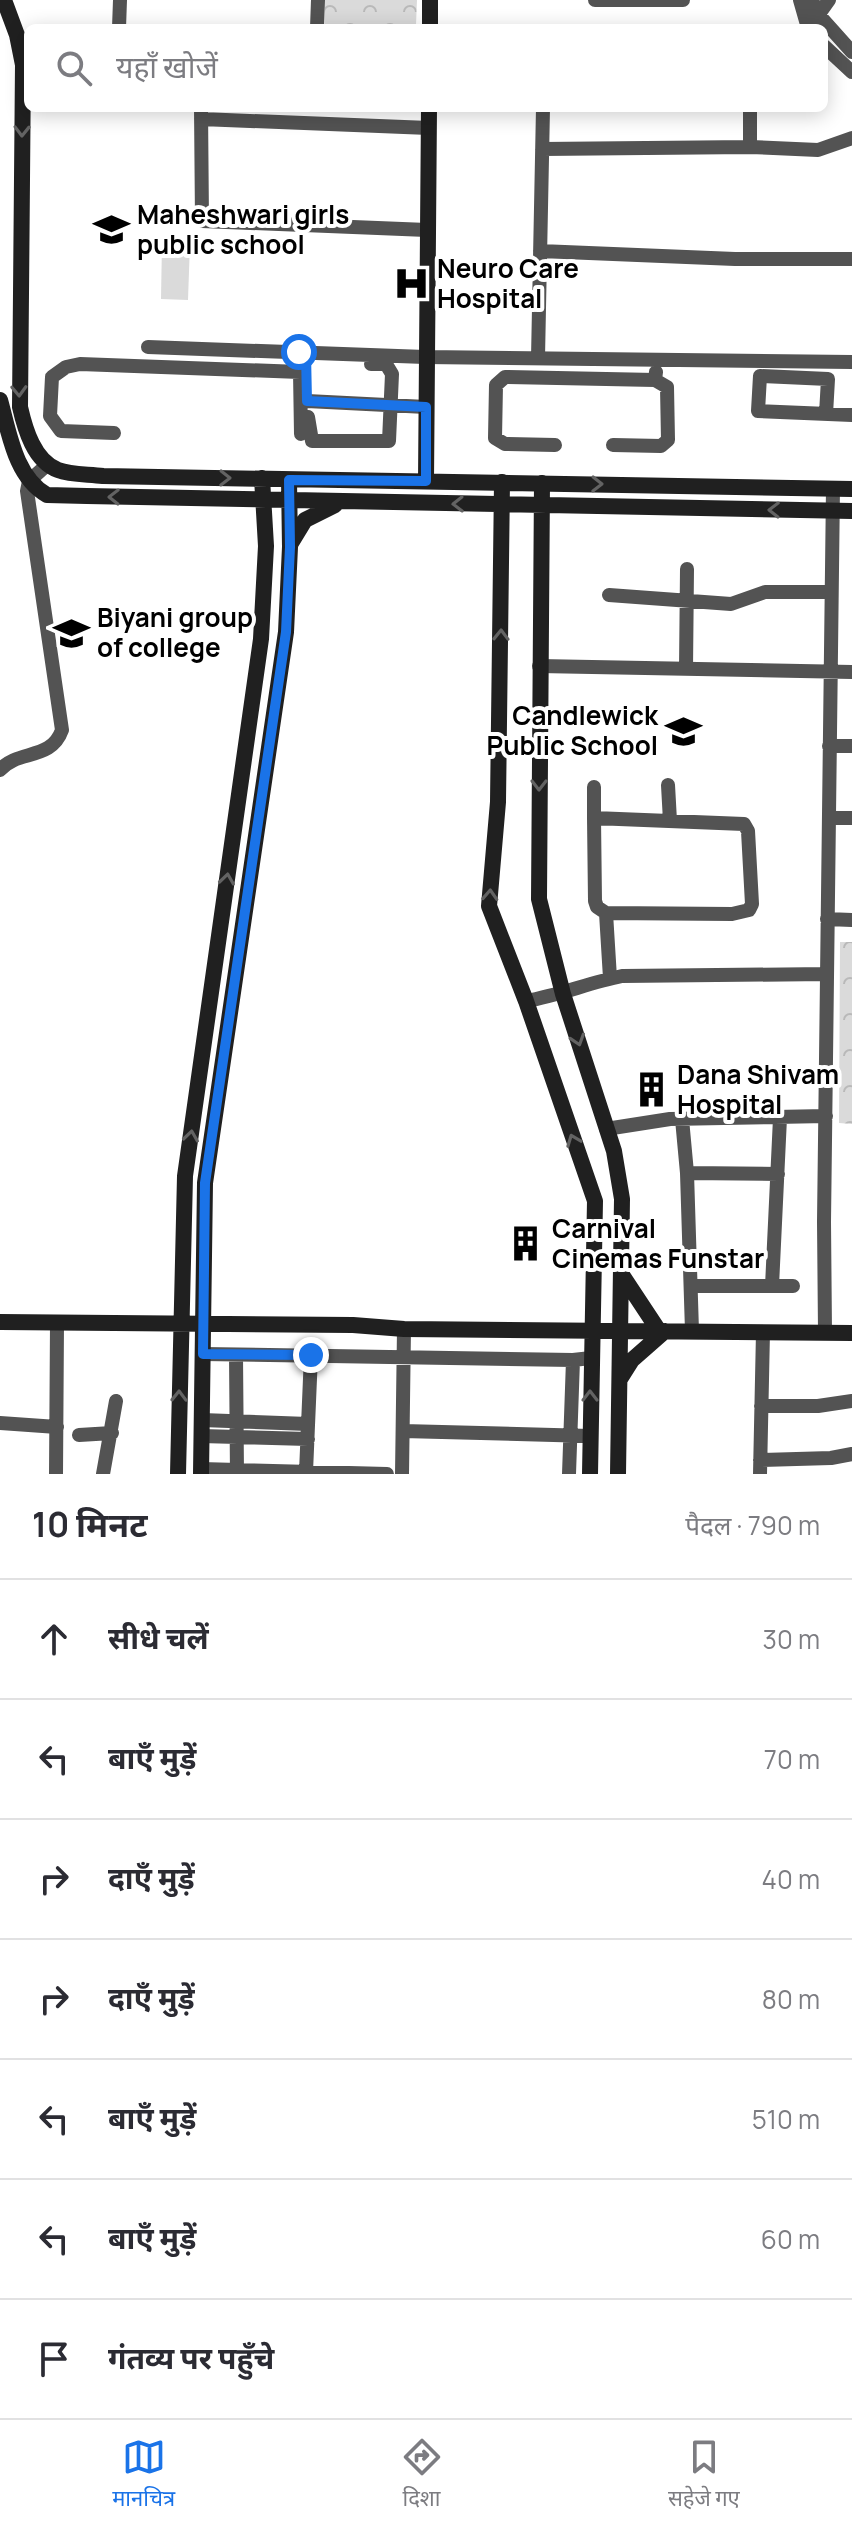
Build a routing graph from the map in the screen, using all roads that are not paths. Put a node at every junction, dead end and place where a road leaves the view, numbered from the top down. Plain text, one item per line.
1 (4, 0) edge
2 (120, 0) edge
3 (318, 0) edge
4 (430, 0) edge
5 (595, 0) edge
6 (683, 0) edge
7 (800, 0) edge
8 (829, 0) edge
9 (814, 7) edge
10 (119, 24) edge
11 (317, 24) edge
12 (430, 24) edge
13 (807, 24) edge
14 (828, 50) edge
15 (852, 52) edge
16 (852, 72) edge
17 (429, 112) edge
18 (543, 112) edge
19 (750, 112) edge
20 (201, 113) edge
21 (429, 128) junction
22 (852, 138) edge
23 (750, 147) junction
24 (542, 149) junction
25 (427, 230) junction
26 (540, 251) junction
27 (852, 259) edge
28 (148, 347) dead end
29 (227, 350) junction
30 (425, 357) junction
31 (538, 358) junction
32 (303, 360) junction
33 (656, 360) junction
34 (852, 362) edge
35 (231, 371) junction
36 (655, 380) junction
37 (0, 400) edge
38 (307, 401) junction
39 (390, 406) junction
40 (426, 407) junction
41 (826, 414) junction
42 (852, 415) edge
43 (114, 433) dead end
44 (301, 434) dead end
45 (30, 441) junction
46 (555, 445) dead end
47 (613, 445) dead end
48 (6, 447) edge
49 (48, 464) junction
50 (262, 478) junction
51 (289, 480) junction
52 (29, 481) junction
53 (426, 481) junction
54 (502, 482) junction
55 (542, 483) junction
56 (833, 488) junction
57 (852, 489) edge
58 (238, 500) junction
59 (265, 501) junction
60 (290, 502) junction
61 (340, 503) junction
62 (503, 503) junction
63 (542, 506) junction
64 (834, 511) junction
65 (852, 511) edge
66 (266, 546) junction
67 (290, 547) junction
68 (687, 569) dead end
69 (831, 592) junction
70 (609, 595) dead end
71 (687, 601) junction
72 (539, 666) junction
73 (686, 669) junction
74 (852, 672) edge
75 (831, 673) junction
76 (829, 746) junction
77 (852, 746) edge
78 (0, 769) edge
79 (668, 785) dead end
80 (594, 787) dead end
81 (594, 818) junction
82 (830, 818) junction
83 (852, 818) edge
84 (670, 821) junction
85 (606, 913) junction
86 (827, 919) junction
87 (852, 920) edge
88 (827, 974) junction
89 (610, 978) junction
90 (563, 994) junction
91 (526, 1001) junction
92 (826, 1116) junction
93 (780, 1118) junction
94 (682, 1119) junction
95 (606, 1129) junction
96 (687, 1173) junction
97 (778, 1174) junction
98 (621, 1274) junction
99 (691, 1286) junction
100 (772, 1286) junction
101 (793, 1286) dead end
102 (0, 1322) edge
103 (57, 1324) junction
104 (180, 1324) junction
105 (204, 1325) junction
106 (404, 1329) junction
107 (591, 1331) junction
108 (662, 1331) junction
109 (692, 1331) junction
110 (620, 1332) junction
111 (763, 1332) junction
112 (825, 1332) junction
113 (852, 1333) edge
114 (203, 1354) junction
115 (236, 1355) junction
116 (311, 1355) junction
117 (403, 1358) junction
118 (582, 1359) junction
119 (619, 1381) junction
120 (116, 1401) dead end
121 (852, 1401) edge
122 (761, 1406) junction
123 (237, 1421) junction
124 (0, 1423) edge
125 (57, 1427) junction
126 (202, 1428) junction
127 (403, 1431) junction
128 (308, 1432) junction
129 (112, 1433) junction
130 (79, 1435) dead end
131 (571, 1436) junction
132 (590, 1436) junction
133 (237, 1437) junction
134 (852, 1454) edge
135 (760, 1467) edge
136 (201, 1471) edge
137 (237, 1472) edge
138 (306, 1472) junction
139 (178, 1473) edge
140 (56, 1474) edge
141 (103, 1474) edge
142 (387, 1474) edge
143 (402, 1474) edge
144 (569, 1474) edge
145 (590, 1474) edge
146 (618, 1474) edge

1 -> 45 street
2 - 10 street
3 - 11 street
4 - 12 street
5 - 6 street
7 - 13 street
8 - 9 street
9 - 15 street
14 - 16 street
17 - 21 street
18 - 24 street
19 - 23 street
20 - 21 street
20 - 25 street
21 - 25 street
22 - 23 street
23 - 24 street
24 - 26 street
25 - 30 street
26 - 27 street
26 - 31 street
28 - 29 street
29 - 32 street
29 - 35 street
30 - 31 street
30 - 32 street
30 - 40 street
31 - 33 street
32 - 35 street
32 - 38 street
32 - 39 street
32 - 44 street
33 - 34 street
33 - 36 street
35 - 43 street
36 - 46 street
36 - 47 street
37 - 48 street
38 - 39 street
38 - 39 street
39 - 40 street
40 - 53 street
41 - 41 street
41 - 42 street
45 - 48 street
45 - 49 street
48 - 52 street
49 -> 50 street
49 - 52 street
50 - 51 street
50 - 59 street
51 - 53 street
51 - 60 street
58 -> 52 street
52 - 78 street
53 - 54 street
54 - 55 street
54 - 62 street
55 -> 56 street
55 - 63 street
56 - 57 street
56 - 64 street
58 - 59 street
58 - 66 street
59 - 60 street
59 - 66 street
60 - 61 street
60 - 67 street
62 -> 61 street
61 - 67 street
62 - 63 street
91 -> 62 street
64 -> 63 street
63 - 72 street
64 - 65 street
64 - 69 street
104 -> 66 street
67 - 105 street
68 - 71 street
69 - 71 street
69 - 75 street
70 - 71 street
71 - 73 street
72 - 73 street
72 -> 90 street
73 - 75 street
74 - 75 street
75 - 76 street
76 - 77 street
76 - 82 street
79 - 84 street
80 - 81 street
81 - 84 street
81 - 85 street
82 - 83 street
82 - 86 street
84 - 85 street
85 - 89 street
86 - 87 street
86 - 88 street
88 - 89 street
88 - 92 street
89 - 90 street
90 - 91 street
90 -> 95 street
107 -> 91 street
92 - 93 street
92 - 112 street
93 - 94 street
93 - 97 street
94 - 95 street
94 - 96 street
95 - 98 street
96 - 97 street
96 - 99 street
97 - 100 street
98 - 108 street
98 - 110 street
99 - 100 street
99 - 109 street
100 - 101 street
102 - 103 street
103 - 104 street
103 - 125 street
104 - 105 street
139 -> 104 street
105 - 106 street
105 - 114 street
106 - 107 street
106 - 117 street
107 - 110 street
107 - 118 street
108 - 109 street
108 - 110 street
108 - 119 street
109 - 111 street
110 - 119 street
111 - 112 street
111 - 122 street
112 - 113 street
114 - 115 street
114 - 126 street
115 - 116 street
115 - 123 street
116 - 117 street
116 - 128 street
117 - 118 street
117 - 127 street
118 - 131 street
132 -> 118 street
119 - 146 street
120 - 129 street
121 - 122 street
122 - 135 street
123 - 126 street
123 - 128 street
123 - 133 street
124 - 125 street
125 - 140 street
126 - 133 street
126 - 136 street
127 - 131 street
127 - 143 street
128 - 133 street
128 - 138 street
129 - 130 street
129 - 141 street
131 - 132 street
131 - 144 street
132 - 145 street
133 - 137 street
134 - 135 street
136 - 137 street
137 - 138 street
138 - 142 street

